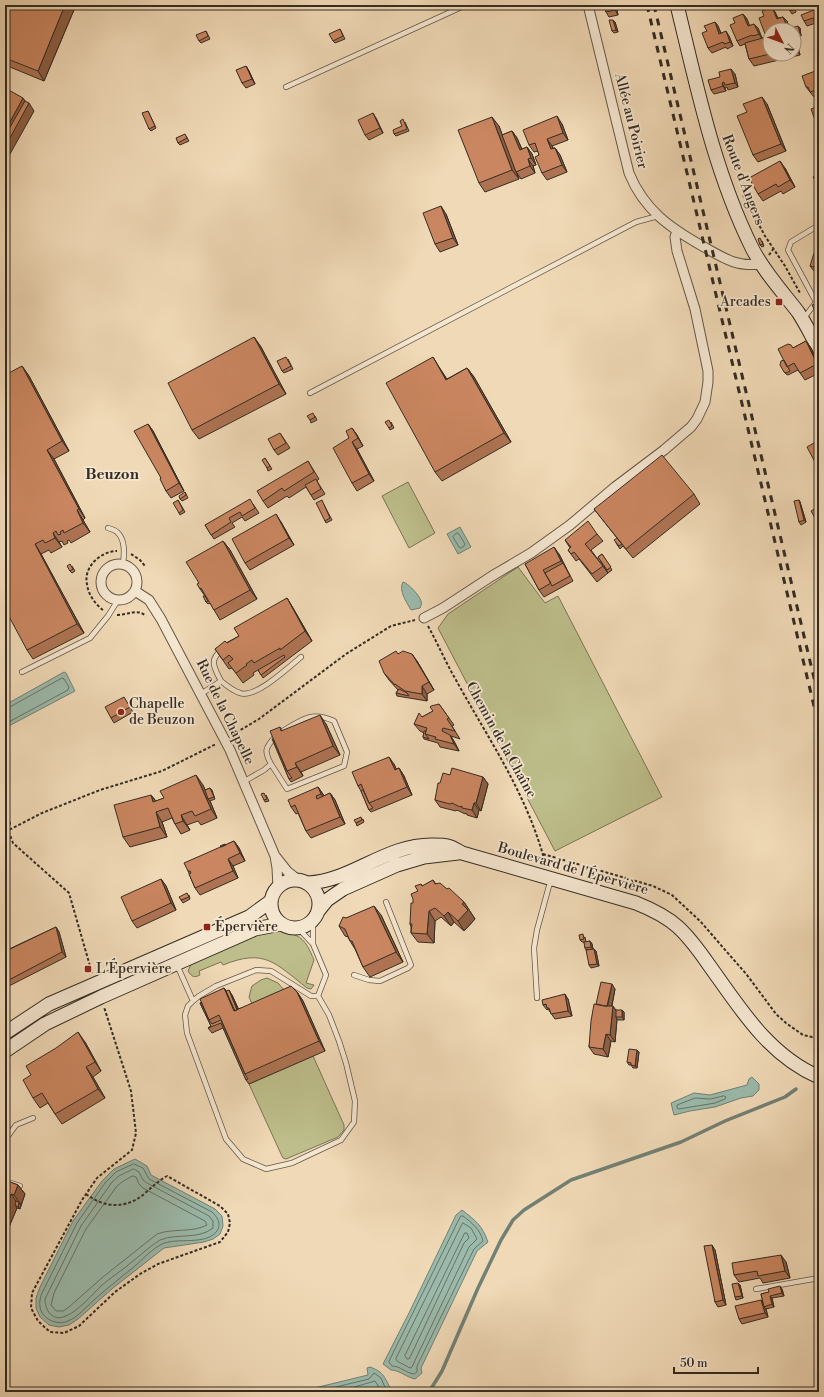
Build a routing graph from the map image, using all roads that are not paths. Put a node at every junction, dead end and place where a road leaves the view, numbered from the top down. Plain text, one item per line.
1 (466, 5) edge
2 (588, 5) edge
3 (677, 5) edge
4 (286, 87) dead end
5 (658, 216) junction
6 (819, 225) edge
7 (677, 231) junction
8 (762, 264) junction
9 (806, 315) junction
10 (819, 349) edge
11 (310, 393) dead end
12 (108, 528) dead end
13 (123, 565) junction
14 (135, 591) junction
15 (118, 600) junction
16 (424, 618) road end
17 (224, 648) edge
18 (301, 657) dead end
19 (22, 672) dead end
20 (221, 682) junction
21 (201, 694) junction
22 (271, 764) junction
23 (243, 782) junction
24 (462, 853) junction
25 (275, 856) junction
26 (549, 878) junction
27 (303, 881) junction
28 (278, 887) junction
29 (271, 901) junction
30 (386, 902) dead end
31 (316, 915) junction
32 (281, 924) junction
33 (298, 928) junction
34 (313, 944) junction
35 (176, 964) junction
36 (354, 975) dead end
37 (318, 996) junction
38 (537, 998) dead end
39 (193, 1002) junction
40 (5, 1032) edge
41 (5, 1051) edge
42 (819, 1077) edge
43 (33, 1118) dead end
44 (5, 1140) edge
45 (5, 1181) edge
46 (20, 1186) dead end
47 (819, 1278) edge
48 (756, 1289) dead end

1 - 4 lane
2 - 5 street, Allée au Poirier
3 - 8 street, Route d'Angers
5 - 7 street, Allée au Poirier
5 - 11 lane
6 - 9 lane
7 - 8 street, Allée au Poirier
7 - 16 street
8 - 9 street, Route d'Angers
9 - 10 street, Route d'Angers
12 - 13 lane
13 - 14 street
13 - 15 street
14 - 15 street
14 - 21 street, Rue de la Chapelle
15 - 19 lane
17 - 20 lane
18 - 20 lane
20 - 21 lane
21 - 23 street, Rue de la Chapelle
22 - 22 lane
22 - 23 lane
23 - 25 street, Rue de la Chapelle
24 - 26 street, Boulevard de l'Épervière
24 - 27 street, Boulevard de l'Épervière
24 - 31 street, Boulevard de l'Épervière
25 - 27 street, Rue de la Chapelle
25 - 28 street, Rue de la Chapelle
26 - 38 lane
26 - 42 street, Boulevard de l'Épervière
27 - 28 street
27 - 31 street
28 - 29 street
29 - 32 street
29 - 40 street
30 - 36 lane
31 - 33 street
31 - 34 lane
32 - 33 street
32 - 35 street
33 - 34 lane
34 - 37 lane
35 - 39 lane
35 - 41 street
37 - 39 lane
37 - 39 lane
43 - 44 lane
45 - 46 lane
47 - 48 lane

